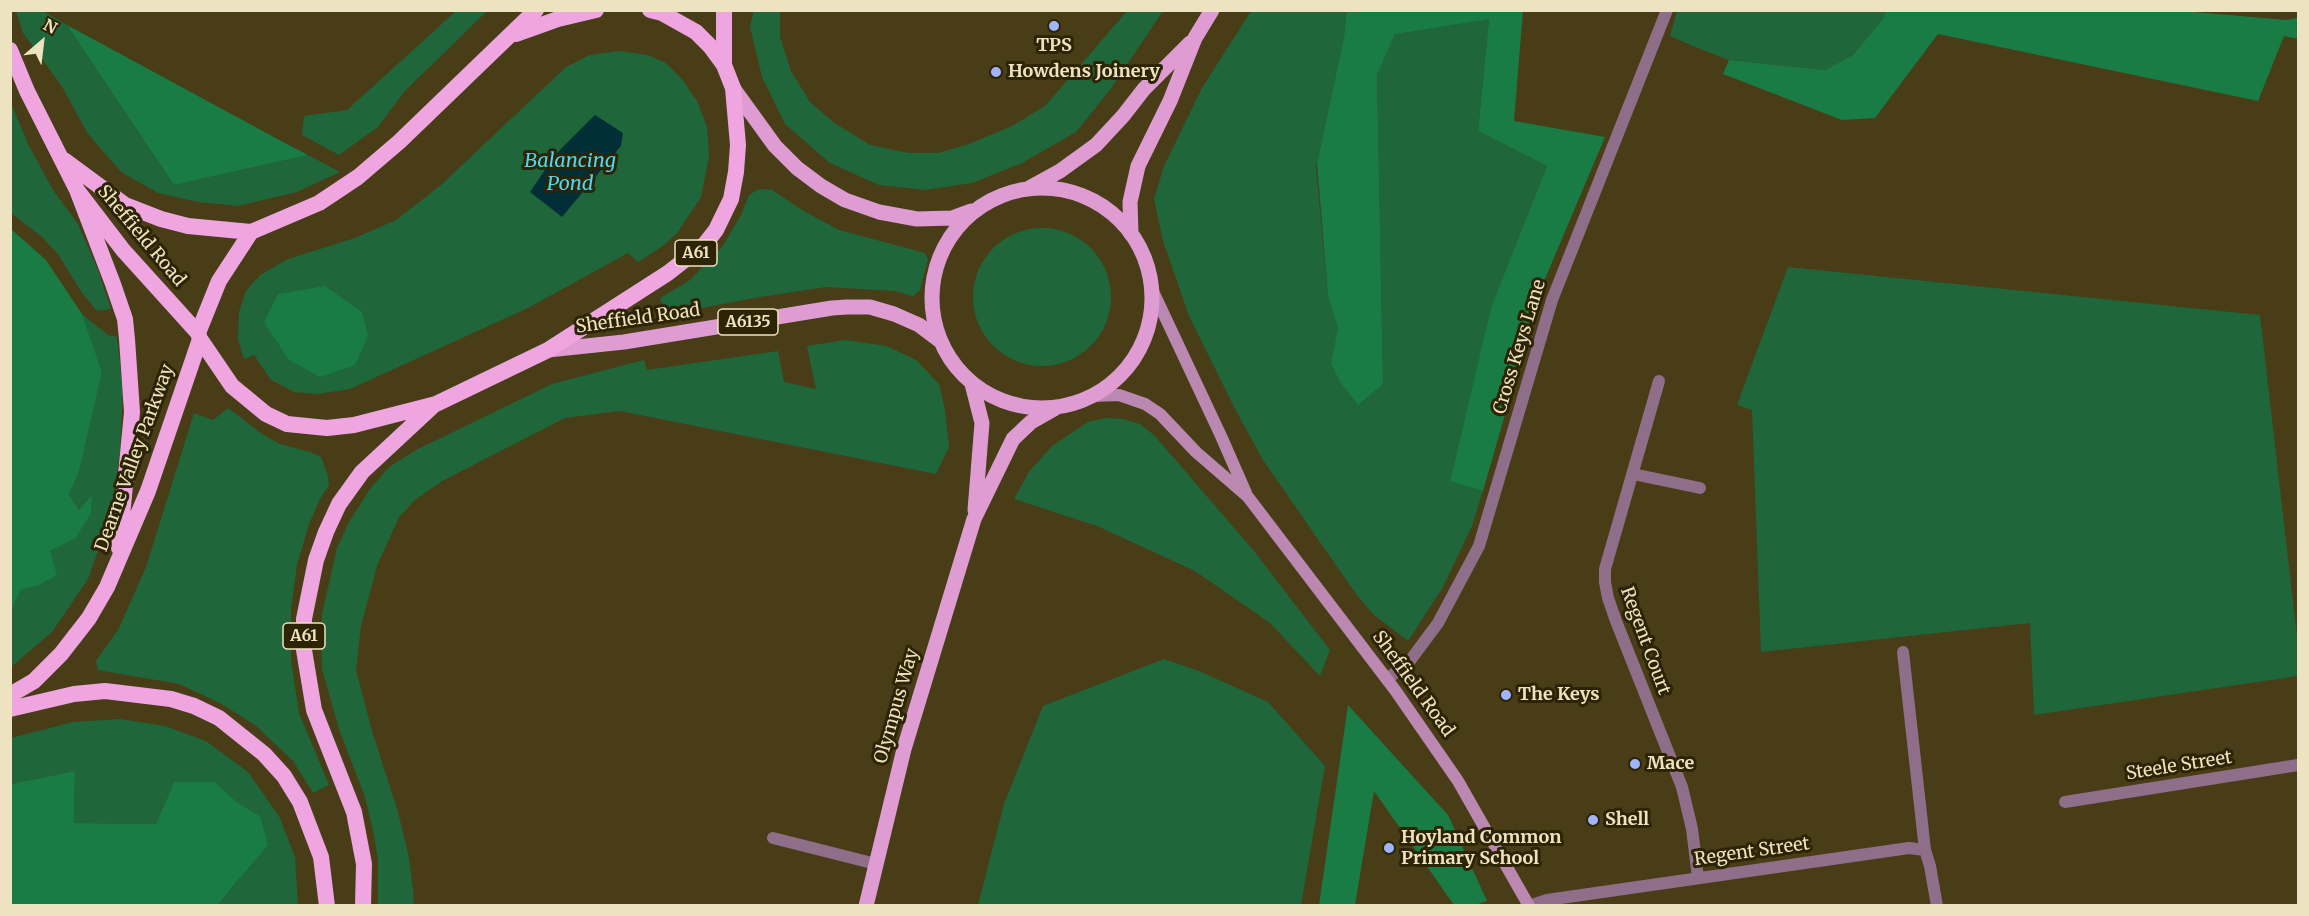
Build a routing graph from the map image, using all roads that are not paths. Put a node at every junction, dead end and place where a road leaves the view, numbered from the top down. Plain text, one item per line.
1 (536, 10) edge
2 (596, 10) edge
3 (650, 10) edge
4 (724, 10) edge
5 (1212, 10) edge
6 (1667, 10) edge
7 (509, 36) junction
8 (1195, 39) junction
9 (10, 50) edge
10 (724, 65) junction
11 (733, 88) junction
12 (60, 158) junction
13 (77, 190) junction
14 (1025, 190) junction
15 (978, 208) junction
16 (251, 232) junction
17 (1131, 234) junction
18 (1151, 288) junction
19 (199, 336) junction
20 (939, 340) junction
21 (548, 350) junction
22 (1659, 381) dead end
23 (972, 384) junction
24 (1094, 396) junction
25 (436, 404) junction
26 (1056, 408) junction
27 (1633, 474) junction
28 (1701, 488) dead end
29 (1248, 497) junction
30 (974, 519) junction
31 (117, 564) junction
32 (1903, 652) dead end
33 (1387, 680) junction
34 (10, 695) edge
35 (10, 709) edge
36 (2298, 765) edge
37 (2065, 802) dead end
38 (773, 838) dead end
39 (1925, 850) junction
40 (876, 864) junction
41 (1698, 878) junction
42 (327, 906) edge
43 (363, 906) edge
44 (866, 906) edge
45 (1529, 906) edge
46 (1937, 906) edge

1 - 7 highway
2 - 7 highway, A61
3 - 10 highway, A61
4 - 10 highway
5 - 8 main road
6 - 33 street, Cross Keys Lane
7 - 16 highway, A61
8 - 14 main road
8 - 17 main road
9 - 12 highway, Sheffield Road / A61
10 - 11 highway, A61
11 - 15 main road
11 - 21 highway, A61
12 - 13 highway, Sheffield Road / A61
12 - 16 highway, Sheffield Road / A61
13 - 19 highway, Sheffield Road / A61
13 - 31 highway
14 - 15 main road
14 - 17 main road
15 - 20 main road
16 - 19 highway, Dearne Valley Parkway
17 - 18 main road
18 - 24 main road
18 - 29 main road, Sheffield Road
19 - 25 highway, A61
19 - 31 highway, Dearne Valley Parkway
20 - 21 main road, Sheffield Road / A6135
20 - 23 main road
21 - 25 highway, A61
22 - 27 street, Regent Court
23 - 26 main road
23 - 30 main road, Olympus Way
24 - 26 main road
24 - 29 main road, Sheffield Road
25 - 43 highway, A61
26 - 30 main road, Olympus Way
27 - 28 street
27 - 41 street, Regent Court
29 - 33 main road, Sheffield Road
30 - 40 main road, Olympus Way
31 - 34 highway, Dearne Valley Parkway
32 - 39 street
33 - 45 main road, Sheffield Road
35 - 42 highway
36 - 37 street, Steele Street
38 - 40 street
39 - 41 street, Regent Street
39 - 46 street
40 - 44 main road, Olympus Way
41 - 45 street, Regent Street

